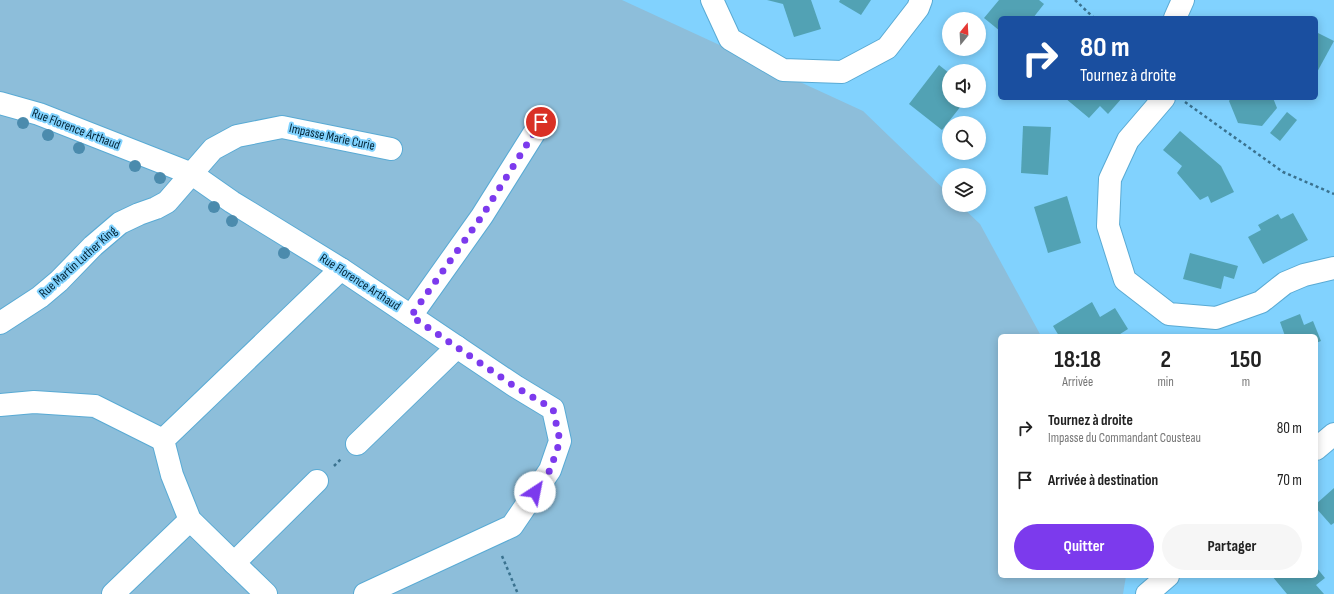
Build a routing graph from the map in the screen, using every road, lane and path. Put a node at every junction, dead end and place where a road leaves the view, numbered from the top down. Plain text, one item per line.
1 (712, 0) edge
2 (921, 0) edge
3 (1075, 0) edge
4 (1182, 0) edge
5 (1092, 16) edge
6 (1176, 16) edge
7 (1162, 100) edge
8 (1182, 100) edge
9 (0, 103) edge
10 (541, 122) dead end
11 (391, 150) dead end
12 (192, 174) junction
13 (1334, 194) edge
14 (1334, 268) edge
15 (341, 269) junction
16 (411, 316) junction
17 (0, 323) edge
18 (457, 347) junction
19 (0, 405) edge
20 (1334, 434) edge
21 (163, 440) junction
22 (357, 444) joint
23 (1318, 447) edge
24 (317, 481) joint
25 (190, 520) junction
26 (493, 535) junction
27 (234, 563) junction
28 (1166, 578) edge
29 (113, 594) edge
30 (266, 594) edge
31 (365, 594) edge
32 (518, 594) edge
33 (1147, 594) edge

1 - 2 street
3 - 5 path
4 - 6 street
7 - 14 street
8 - 13 path
9 - 12 street, Rue Florence Arthaud
10 - 16 street
11 - 12 street, Impasse Marie Curie
12 - 15 street, Rue Florence Arthaud
12 - 17 street, Rue Martin Luther King
15 - 16 street, Rue Florence Arthaud
15 - 21 street
16 - 18 street, Rue Florence Arthaud
18 - 22 street
18 - 26 street, Rue Florence Arthaud
19 - 21 street
20 - 23 street
21 - 25 street
22 - 24 path
24 - 27 street
25 - 27 street
25 - 29 street
26 - 31 street, Rue Florence Arthaud
26 - 32 path
27 - 30 street
28 - 33 street

